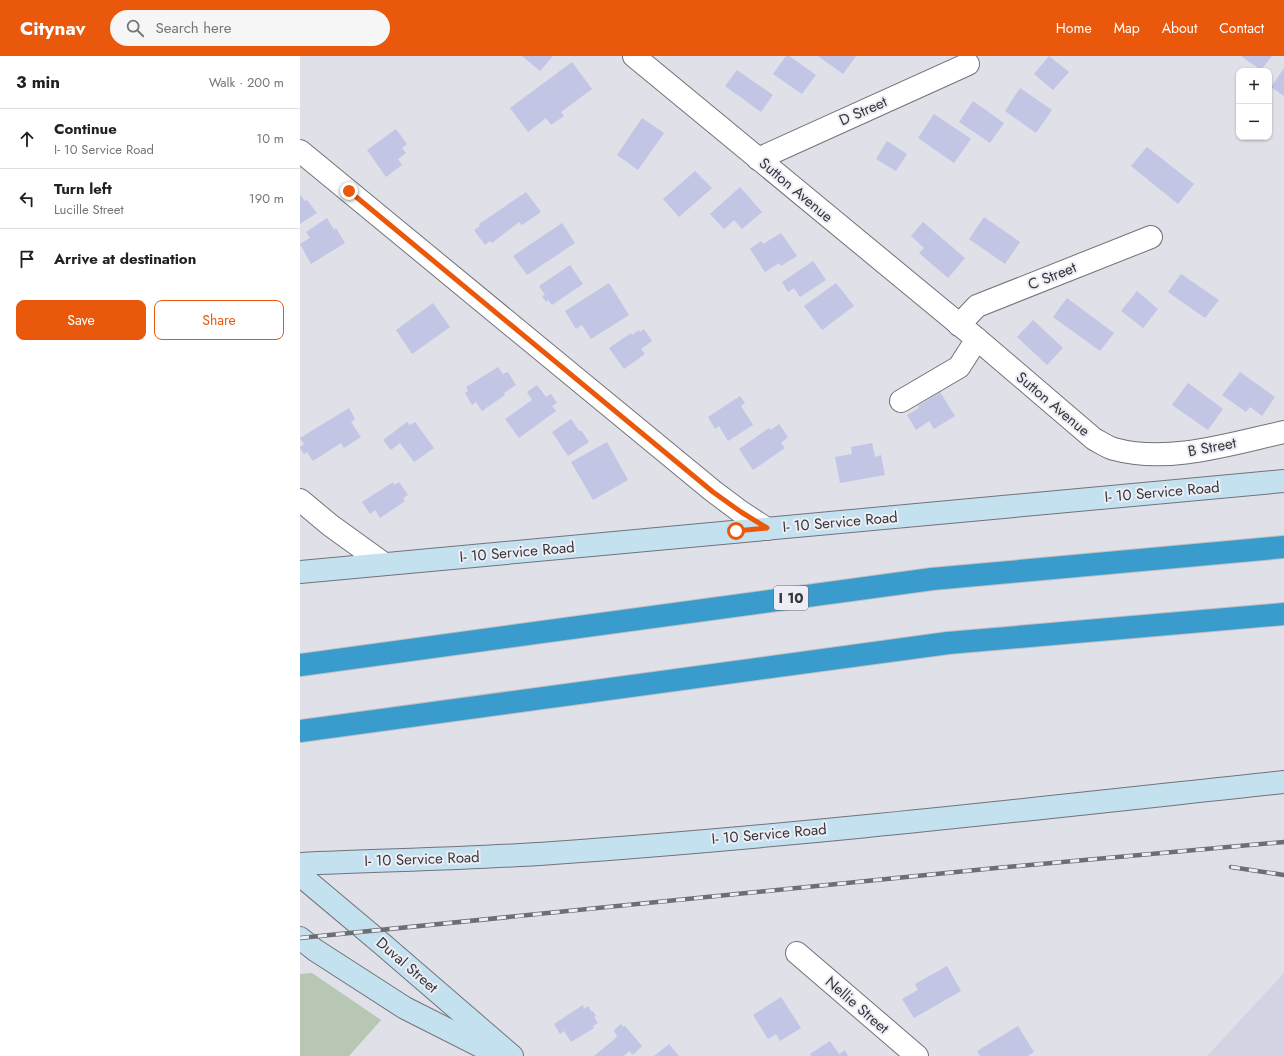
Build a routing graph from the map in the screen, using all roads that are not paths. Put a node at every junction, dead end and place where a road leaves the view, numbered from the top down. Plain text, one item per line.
1 (634, 56) edge
2 (968, 64) dead end
3 (300, 151) edge
4 (758, 159) junction
5 (1151, 237) dead end
6 (959, 325) junction
7 (977, 339) junction
8 (901, 401) dead end
9 (1284, 432) edge
10 (1138, 453) joint
11 (1284, 481) edge
12 (300, 500) edge
13 (767, 528) junction
14 (1284, 547) edge
15 (384, 564) junction
16 (300, 572) edge
17 (1284, 614) edge
18 (300, 665) edge
19 (300, 731) edge
20 (1284, 782) edge
21 (300, 864) edge
22 (300, 875) edge
23 (300, 938) edge
24 (797, 953) dead end
25 (500, 1056) edge
26 (512, 1056) edge
27 (916, 1056) edge

1 - 4 street, Sutton Avenue
2 - 4 street, D Street
3 - 13 street
4 - 6 street, Sutton Avenue
5 - 6 street, C Street
6 - 7 street, Sutton Avenue
7 - 8 street
7 - 10 street, Sutton Avenue
9 - 10 street, B Street
11 - 13 main road, I- 10 Service Road
12 - 15 street
13 - 15 main road, I- 10 Service Road
14 - 18 highway, I 10
15 - 16 main road, I- 10 Service Road
17 - 19 highway
20 - 21 main road, I- 10 Service Road
22 - 26 main road, Duval Street
23 - 25 main road, Duval Street
24 - 27 street, Nellie Street

